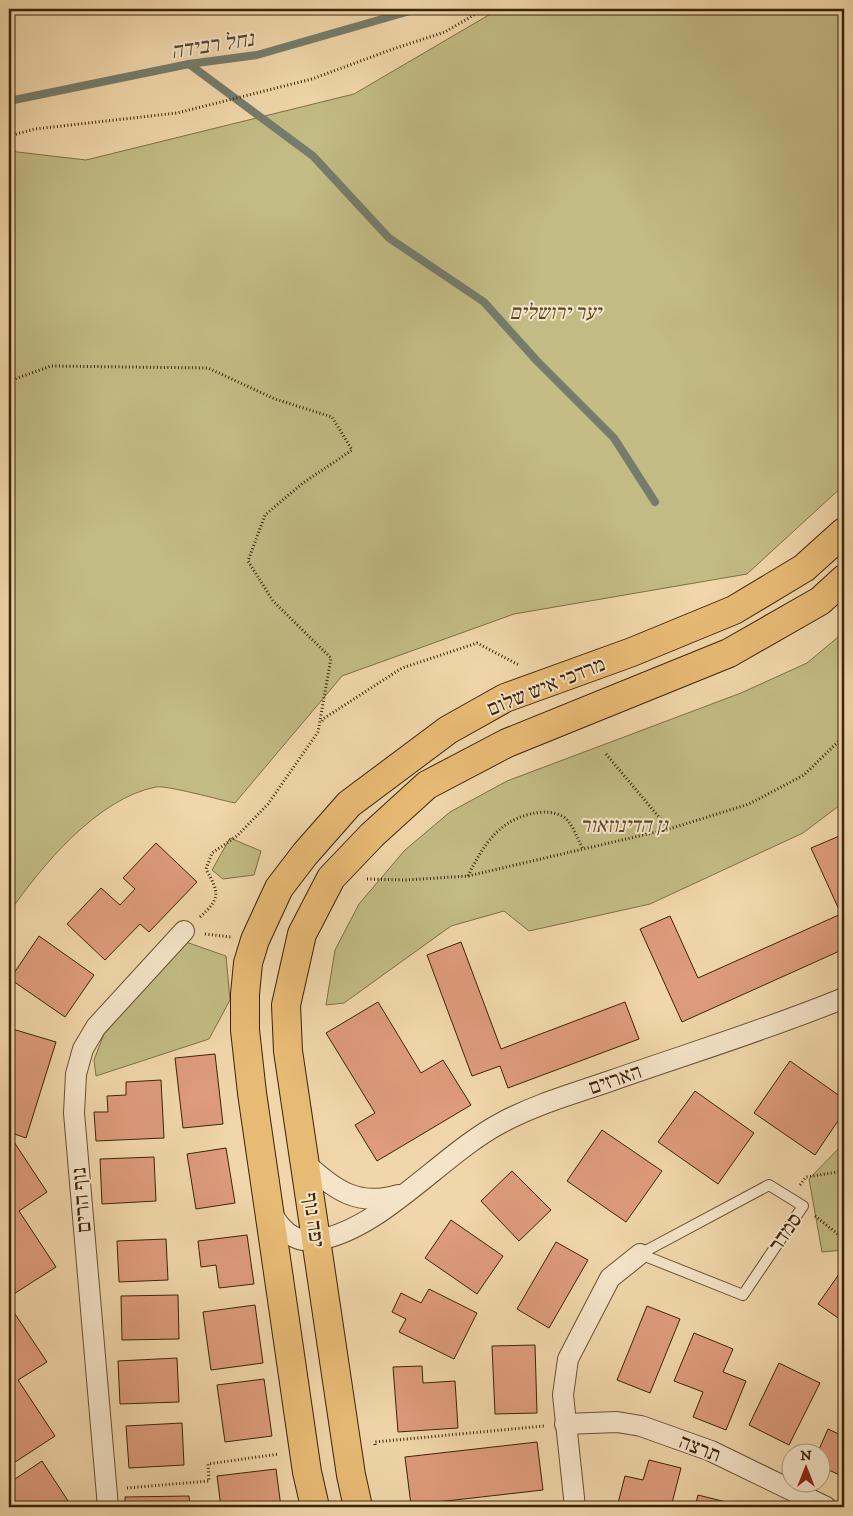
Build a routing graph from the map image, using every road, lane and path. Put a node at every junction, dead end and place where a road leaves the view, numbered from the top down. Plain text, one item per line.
1 (484, 9) edge
2 (9, 136) edge
3 (9, 381) edge
4 (844, 532) edge
5 (844, 579) edge
6 (522, 666) dead end
7 (318, 732) junction
8 (844, 736) edge
9 (606, 754) dead end
10 (669, 829) junction
11 (582, 849) junction
12 (468, 876) junction
13 (331, 878) junction
14 (184, 931) junction
15 (302, 934) joint
16 (255, 940) junction
17 (844, 998) edge
18 (306, 1164) junction
19 (844, 1171) edge
20 (402, 1194) junction
21 (791, 1198) junction
22 (803, 1206) junction
23 (270, 1209) junction
24 (844, 1238) edge
25 (317, 1240) junction
26 (640, 1254) junction
27 (565, 1424) junction
28 (376, 1450) dead end
29 (304, 1451) junction
30 (107, 1499) edge
31 (315, 1507) edge
32 (358, 1507) edge
33 (575, 1507) edge
34 (826, 1507) edge

1 - 2 path
3 - 7 path
4 - 16 main road, מרדכי איש שלום
5 - 13 main road, מרדכי איש שלום
6 - 7 path
7 - 14 path
8 - 10 path
9 - 10 path
10 - 11 path
11 - 12 path
11 - 12 path
12 - 13 path
13 - 15 main road, מרדכי איש שלום
14 - 16 path
14 - 30 street, נוף הרים
15 - 18 main road, יפה נוף
16 - 23 main road, יפה נוף
17 - 20 street, הארזים
18 - 20 street, הארזים
18 - 25 main road, יפה נוף
19 - 21 path
20 - 25 street, הארזים
21 - 22 lane, סמדר
21 - 26 lane, סמדר
22 - 24 path
22 - 26 lane, סמדר
23 - 25 street, הארזים
23 - 29 main road, יפה נוף
25 - 32 main road, יפה נוף
26 - 27 street, סמדר
27 - 28 path
27 - 33 street, סמדר
27 - 34 street, תרצה
29 - 30 path
29 - 31 main road, יפה נוף

